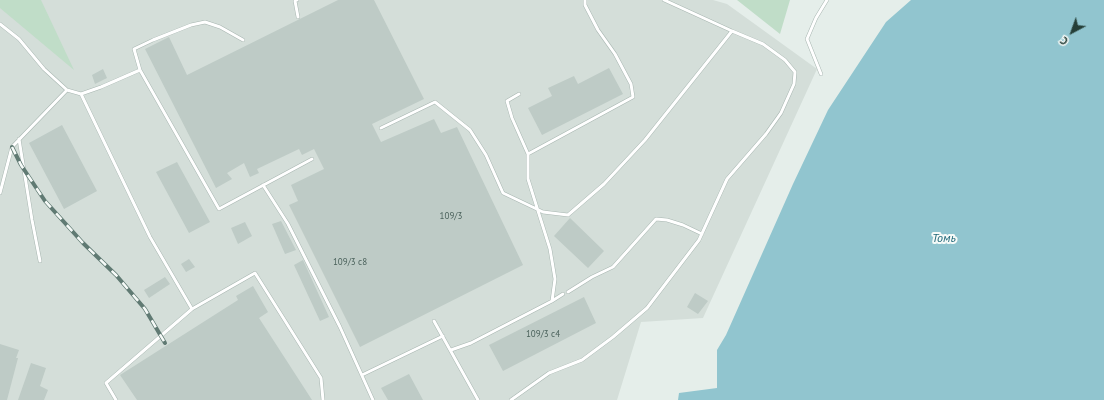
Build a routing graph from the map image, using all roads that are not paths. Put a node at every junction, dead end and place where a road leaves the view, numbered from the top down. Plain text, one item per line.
1 (296, 0) edge
2 (585, 0) edge
3 (664, 0) edge
4 (827, 0) edge
5 (298, 17) dead end
6 (0, 24) edge
7 (732, 31) junction
8 (243, 40) dead end
9 (140, 70) junction
10 (821, 74) dead end
11 (67, 90) junction
12 (81, 94) junction
13 (519, 94) dead end
14 (381, 128) dead end
15 (19, 139) junction
16 (528, 154) junction
17 (312, 159) dead end
18 (262, 186) junction
19 (0, 193) edge
20 (537, 209) junction
21 (702, 234) junction
22 (40, 261) dead end
23 (568, 292) dead end
24 (564, 294) dead end
25 (552, 301) junction
26 (192, 309) junction
27 (434, 321) dead end
28 (443, 336) junction
29 (451, 350) junction
30 (362, 375) junction
31 (116, 400) edge
32 (323, 400) edge
33 (373, 400) edge
34 (478, 400) edge
35 (511, 400) edge

1 - 5 lane
2 - 16 lane
3 - 7 lane
4 - 10 lane
6 - 11 lane
7 - 20 lane
7 - 21 lane
8 - 9 lane
9 - 12 lane
9 - 18 lane
11 - 12 lane
11 - 15 lane
12 - 26 lane
13 - 16 lane
14 - 20 lane
15 - 19 lane
15 - 22 lane
16 - 20 lane
17 - 18 lane
18 - 30 lane
20 - 25 lane
21 - 23 lane
21 - 35 lane
24 - 25 lane
25 - 29 lane
26 - 31 lane
26 - 32 lane
27 - 28 lane
28 - 29 lane
28 - 30 lane
29 - 34 lane
30 - 33 lane

